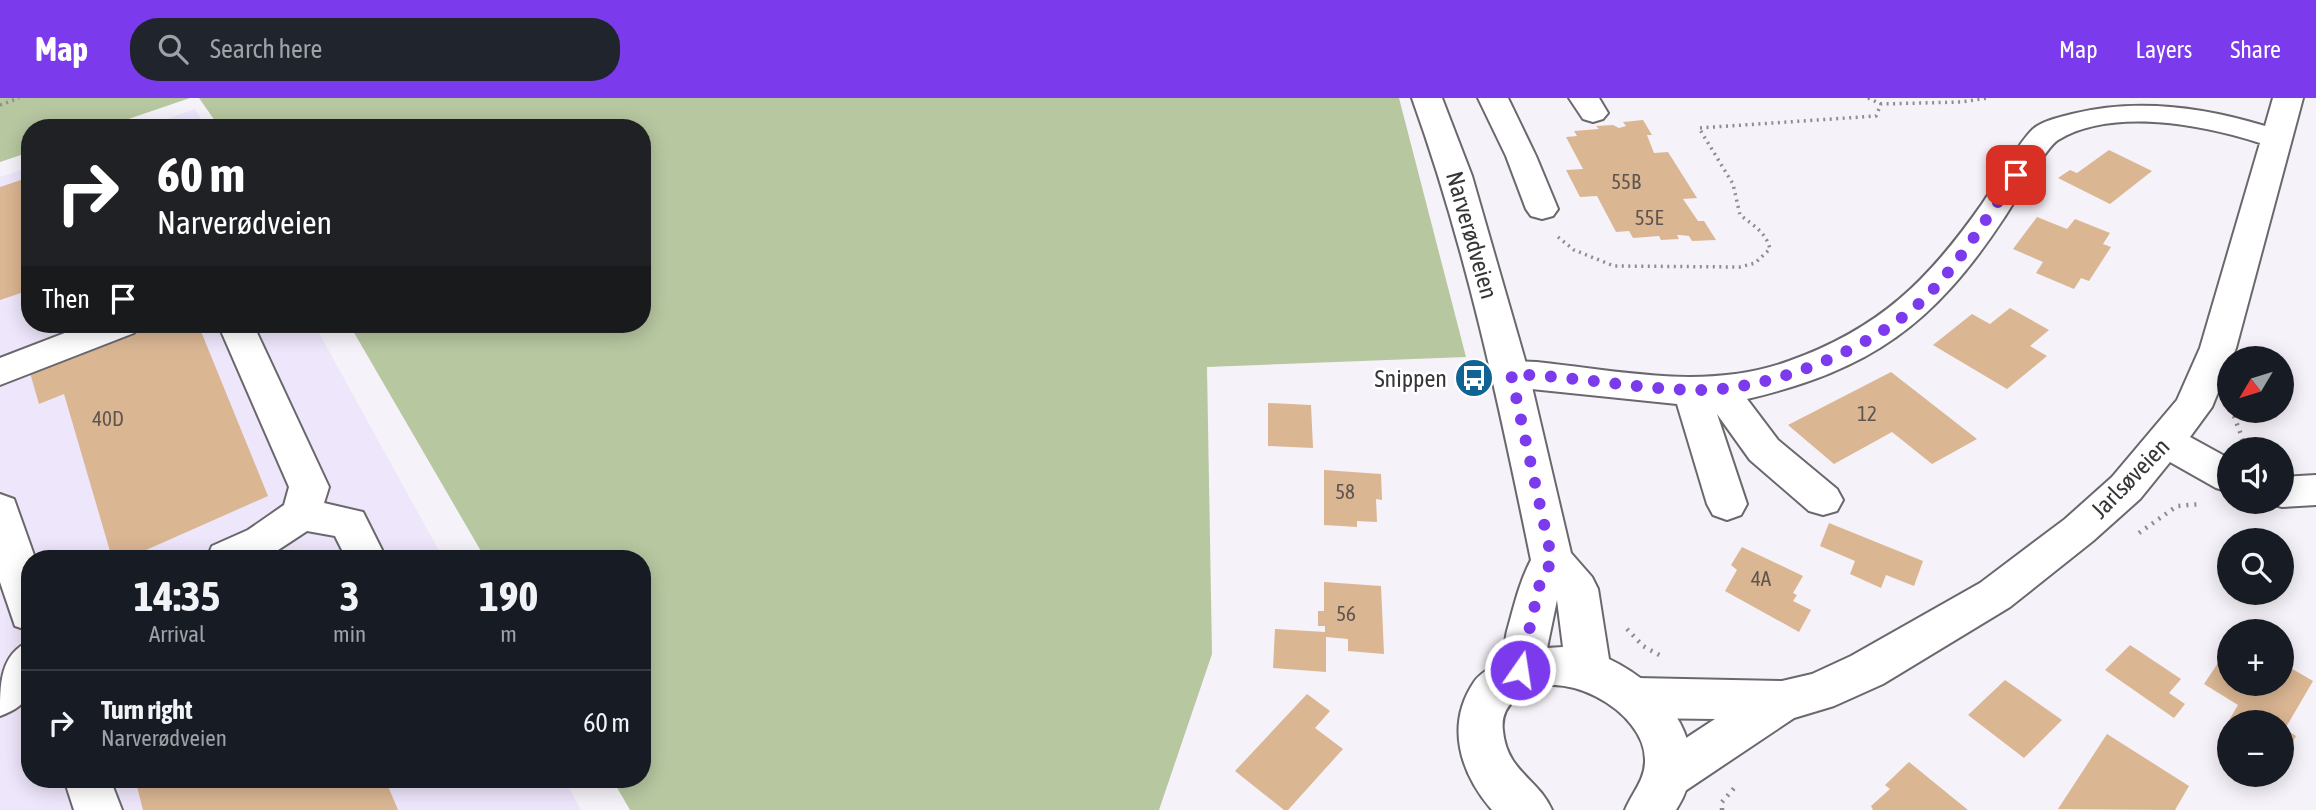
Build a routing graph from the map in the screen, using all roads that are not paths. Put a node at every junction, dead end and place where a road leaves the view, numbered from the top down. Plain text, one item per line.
1 (1427, 98) edge
2 (1493, 98) edge
3 (2288, 98) edge
4 (2277, 139) junction
5 (1542, 209) road end
6 (99, 333) edge
7 (240, 333) edge
8 (0, 372) edge
9 (1511, 374) junction
10 (1705, 390) junction
11 (2166, 442) junction
12 (2217, 470) edge
13 (2316, 490) edge
14 (2294, 491) edge
15 (1823, 499) dead end
16 (1727, 504) dead end
17 (0, 510) edge
18 (301, 514) junction
19 (244, 550) edge
20 (362, 550) edge
21 (1552, 560) junction
22 (21, 583) edge
23 (1520, 670) junction
24 (1588, 670) junction
25 (1637, 698) junction
26 (1782, 701) junction
27 (90, 788) edge
28 (1658, 793) edge
29 (1492, 794) edge
30 (97, 810) edge
31 (1528, 810) edge

1 - 9 street, Narverødveien
2 - 5 street
3 - 4 street, Jarlsøveien
4 - 10 street
4 - 11 street, Jarlsøveien
6 - 8 street
7 - 18 street
9 - 10 street
9 - 21 street, Narverødveien
10 - 15 street
10 - 16 street
11 - 12 street
11 - 26 street, Jarlsøveien
13 - 14 street
17 - 22 street
18 - 19 street
18 - 20 street
21 - 23 street
21 - 24 street, Narverødveien
23 - 24 street
23 - 29 street
24 - 25 street
25 - 26 street, Jarlsøveien
25 - 28 street
26 - 28 street, Jarlsøveien
27 - 30 street
29 - 31 street

